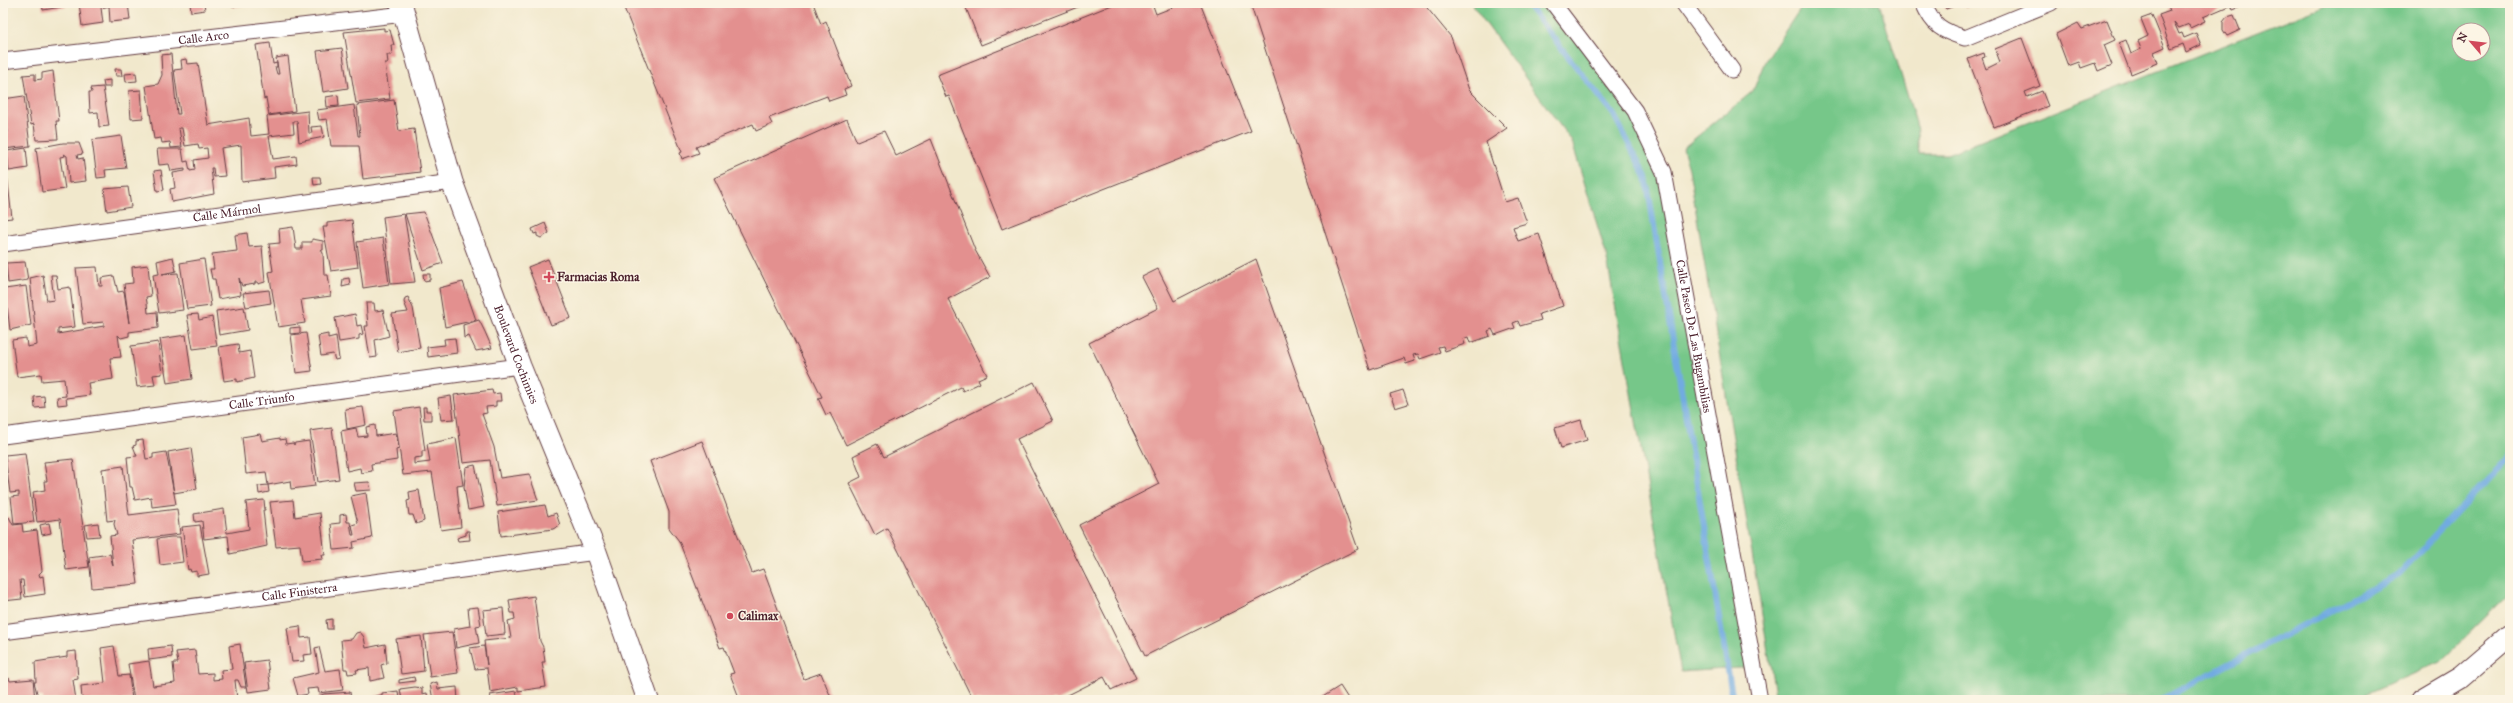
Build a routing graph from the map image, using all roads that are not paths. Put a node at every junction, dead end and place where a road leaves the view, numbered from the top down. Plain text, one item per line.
1 (1553, 3) edge
2 (1683, 3) edge
3 (1923, 3) edge
4 (2051, 3) edge
5 (402, 8) edge
6 (3, 61) edge
7 (1732, 70) dead end
8 (452, 182) junction
9 (3, 244) edge
10 (520, 366) junction
11 (3, 436) edge
12 (596, 552) junction
13 (3, 632) edge
14 (2510, 635) edge
15 (648, 700) edge
16 (1760, 700) edge
17 (2422, 700) edge

1 - 16 street, Calle Paseo De Las Bugambilias
2 - 7 street
3 - 4 street
5 - 6 street, Calle Arco
5 - 8 main road, Boulevard Cochimies
8 - 9 street, Calle Mármol
8 - 10 main road, Boulevard Cochimies
10 - 11 street, Calle Triunfo
10 - 12 main road, Boulevard Cochimies
12 - 13 street, Calle Finisterra
12 - 15 main road, Boulevard Cochimies
14 - 17 main road

